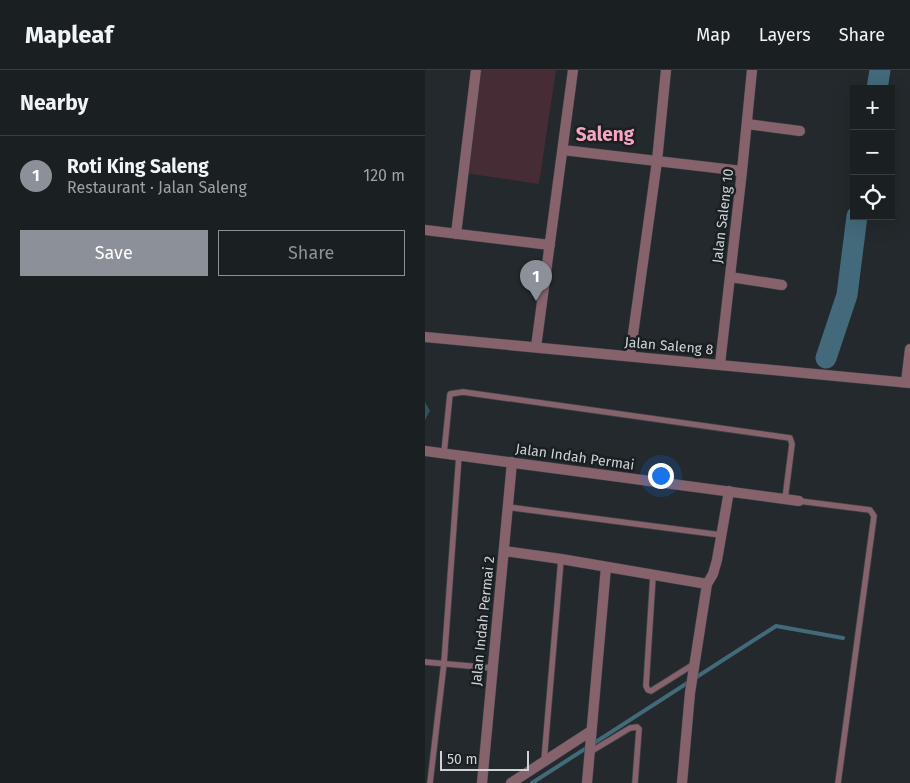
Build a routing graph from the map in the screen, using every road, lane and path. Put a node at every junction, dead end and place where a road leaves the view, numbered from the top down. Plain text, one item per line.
1 (476, 70) edge
2 (573, 70) edge
3 (666, 70) edge
4 (752, 70) edge
5 (747, 124) junction
6 (800, 131) dead end
7 (563, 150) junction
8 (657, 162) junction
9 (742, 171) junction
10 (425, 230) edge
11 (456, 234) junction
12 (550, 245) junction
13 (730, 277) junction
14 (782, 285) dead end
15 (425, 336) edge
16 (536, 347) junction
17 (910, 348) edge
18 (631, 356) junction
19 (720, 364) junction
20 (908, 382) edge
21 (425, 451) edge
22 (444, 453) junction
23 (459, 455) junction
24 (512, 462) junction
25 (729, 491) junction
26 (785, 499) junction
27 (799, 501) joint
28 (507, 507) junction
29 (721, 535) junction
30 (504, 551) junction
31 (561, 559) junction
32 (606, 567) junction
33 (653, 576) junction
34 (707, 584) junction
35 (425, 662) edge
36 (444, 663) junction
37 (694, 664) junction
38 (492, 668) junction
39 (591, 734) junction
40 (590, 751) junction
41 (544, 761) junction
42 (430, 783) edge
43 (482, 783) edge
44 (511, 783) edge
45 (587, 783) edge
46 (635, 783) edge
47 (682, 783) edge
48 (838, 783) edge

1 - 11 street
2 - 7 street
3 - 8 street
4 - 5 street, Jalan Saleng 10
5 - 6 street
5 - 9 street, Jalan Saleng 10
7 - 8 street
7 - 12 street
8 - 9 street
8 - 18 street
9 - 13 street, Jalan Saleng 10
10 - 11 street
11 - 12 street
12 - 16 street
13 - 14 street
13 - 19 street, Jalan Saleng 10
15 - 16 street, Jalan Saleng 8
16 - 18 street, Jalan Saleng 8
17 - 20 street
18 - 19 street, Jalan Saleng 8
19 - 20 street, Jalan Saleng 8
21 - 22 street, Jalan Indah Permai
22 - 23 street, Jalan Indah Permai
22 - 26 lane
23 - 24 street, Jalan Indah Permai
23 - 36 lane
24 - 25 street, Jalan Indah Permai
24 - 28 street, Jalan Indah Permai 2
25 - 26 street, Jalan Indah Permai
25 - 29 street
26 - 27 street, Jalan Indah Permai
27 - 48 lane, Jalan Indah Permai
28 - 29 lane
28 - 30 street, Jalan Indah Permai 2
29 - 34 street
30 - 31 street
30 - 38 street, Jalan Indah Permai 2
31 - 32 street
31 - 41 lane
32 - 33 street
32 - 39 street
33 - 34 street
33 - 37 lane
34 - 37 street
35 - 36 lane
36 - 38 lane
36 - 42 lane
37 - 47 street
38 - 43 street, Jalan Indah Permai 2
39 - 40 street
39 - 41 street
40 - 45 street
40 - 46 lane
41 - 44 street

